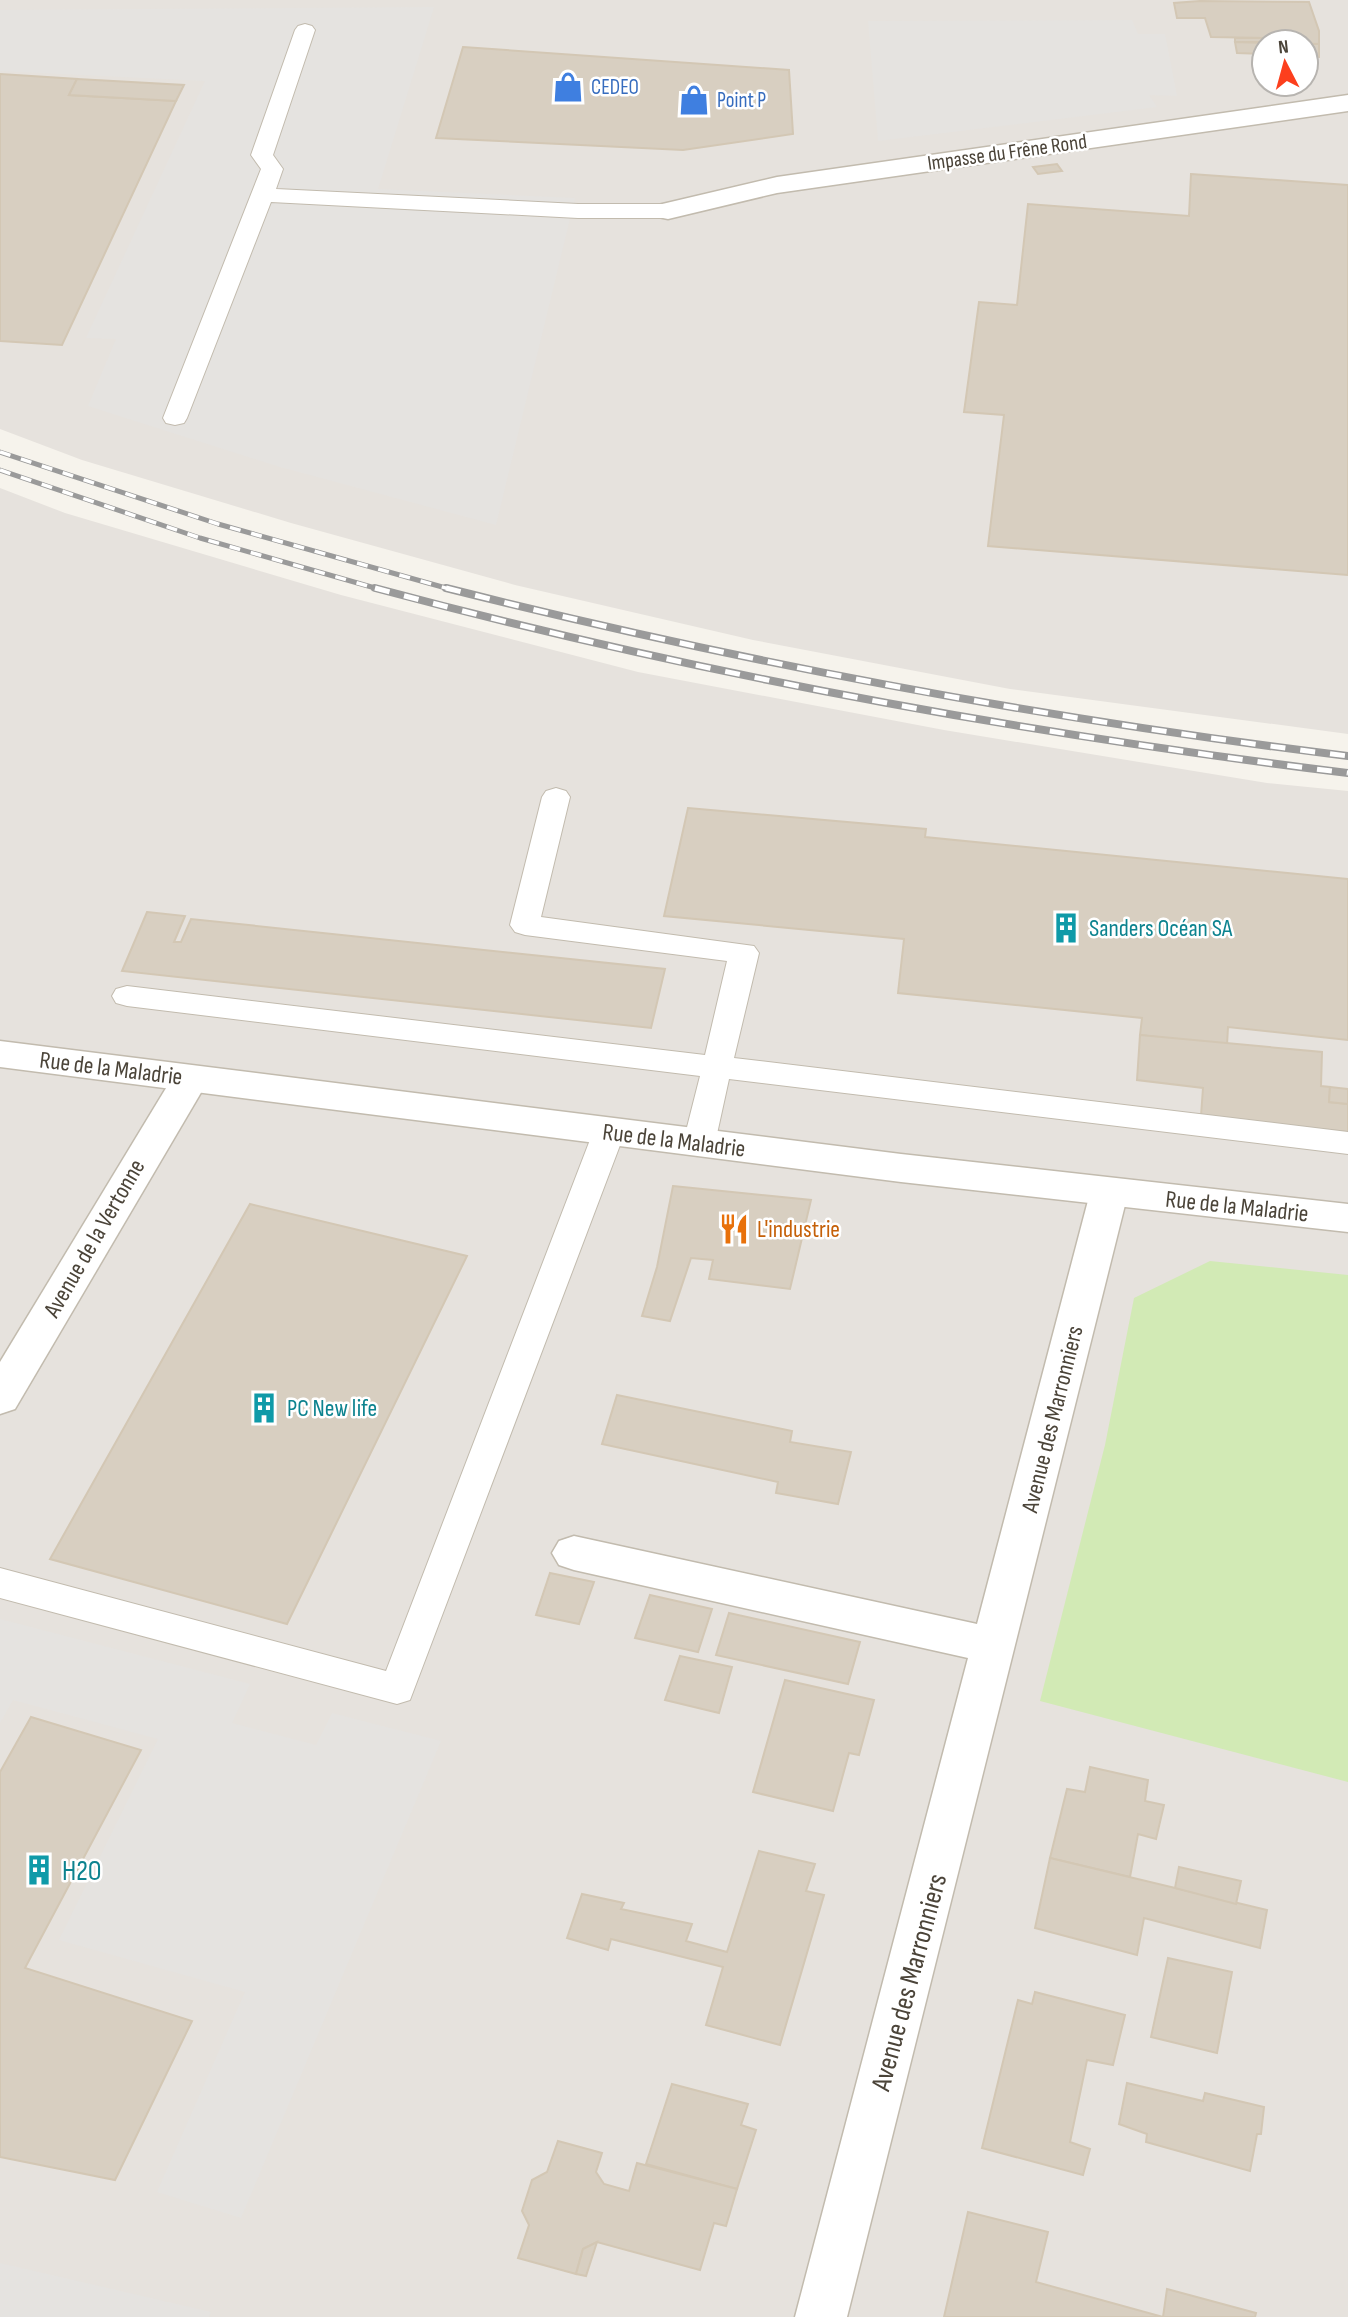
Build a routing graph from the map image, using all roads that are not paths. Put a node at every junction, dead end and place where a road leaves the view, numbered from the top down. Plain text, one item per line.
1 (305, 30) dead end
2 (1348, 103) edge
3 (263, 195) junction
4 (668, 211) joint
5 (175, 418) dead end
6 (556, 797) dead end
7 (127, 996) dead end
8 (0, 1054) edge
9 (718, 1068) junction
10 (190, 1079) junction
11 (609, 1132) junction
12 (699, 1143) junction
13 (1348, 1143) edge
14 (1109, 1193) junction
15 (1348, 1218) edge
16 (0, 1398) edge
17 (574, 1553) dead end
18 (0, 1583) edge
19 (995, 1646) junction
20 (821, 2317) edge

1 - 3 lane
2 - 4 street, Impasse du Frêne Rond
3 - 4 lane
3 - 5 lane
6 - 9 lane
7 - 9 lane
8 - 10 street, Rue de la Maladrie
9 - 12 lane
9 - 13 lane
10 - 11 street, Rue de la Maladrie
10 - 16 street, Avenue de la Vertonne
11 - 12 street, Rue de la Maladrie
11 - 18 lane
12 - 14 street, Rue de la Maladrie
14 - 15 street, Rue de la Maladrie
14 - 19 street, Avenue des Marronniers
17 - 19 street
19 - 20 street, Avenue des Marronniers

